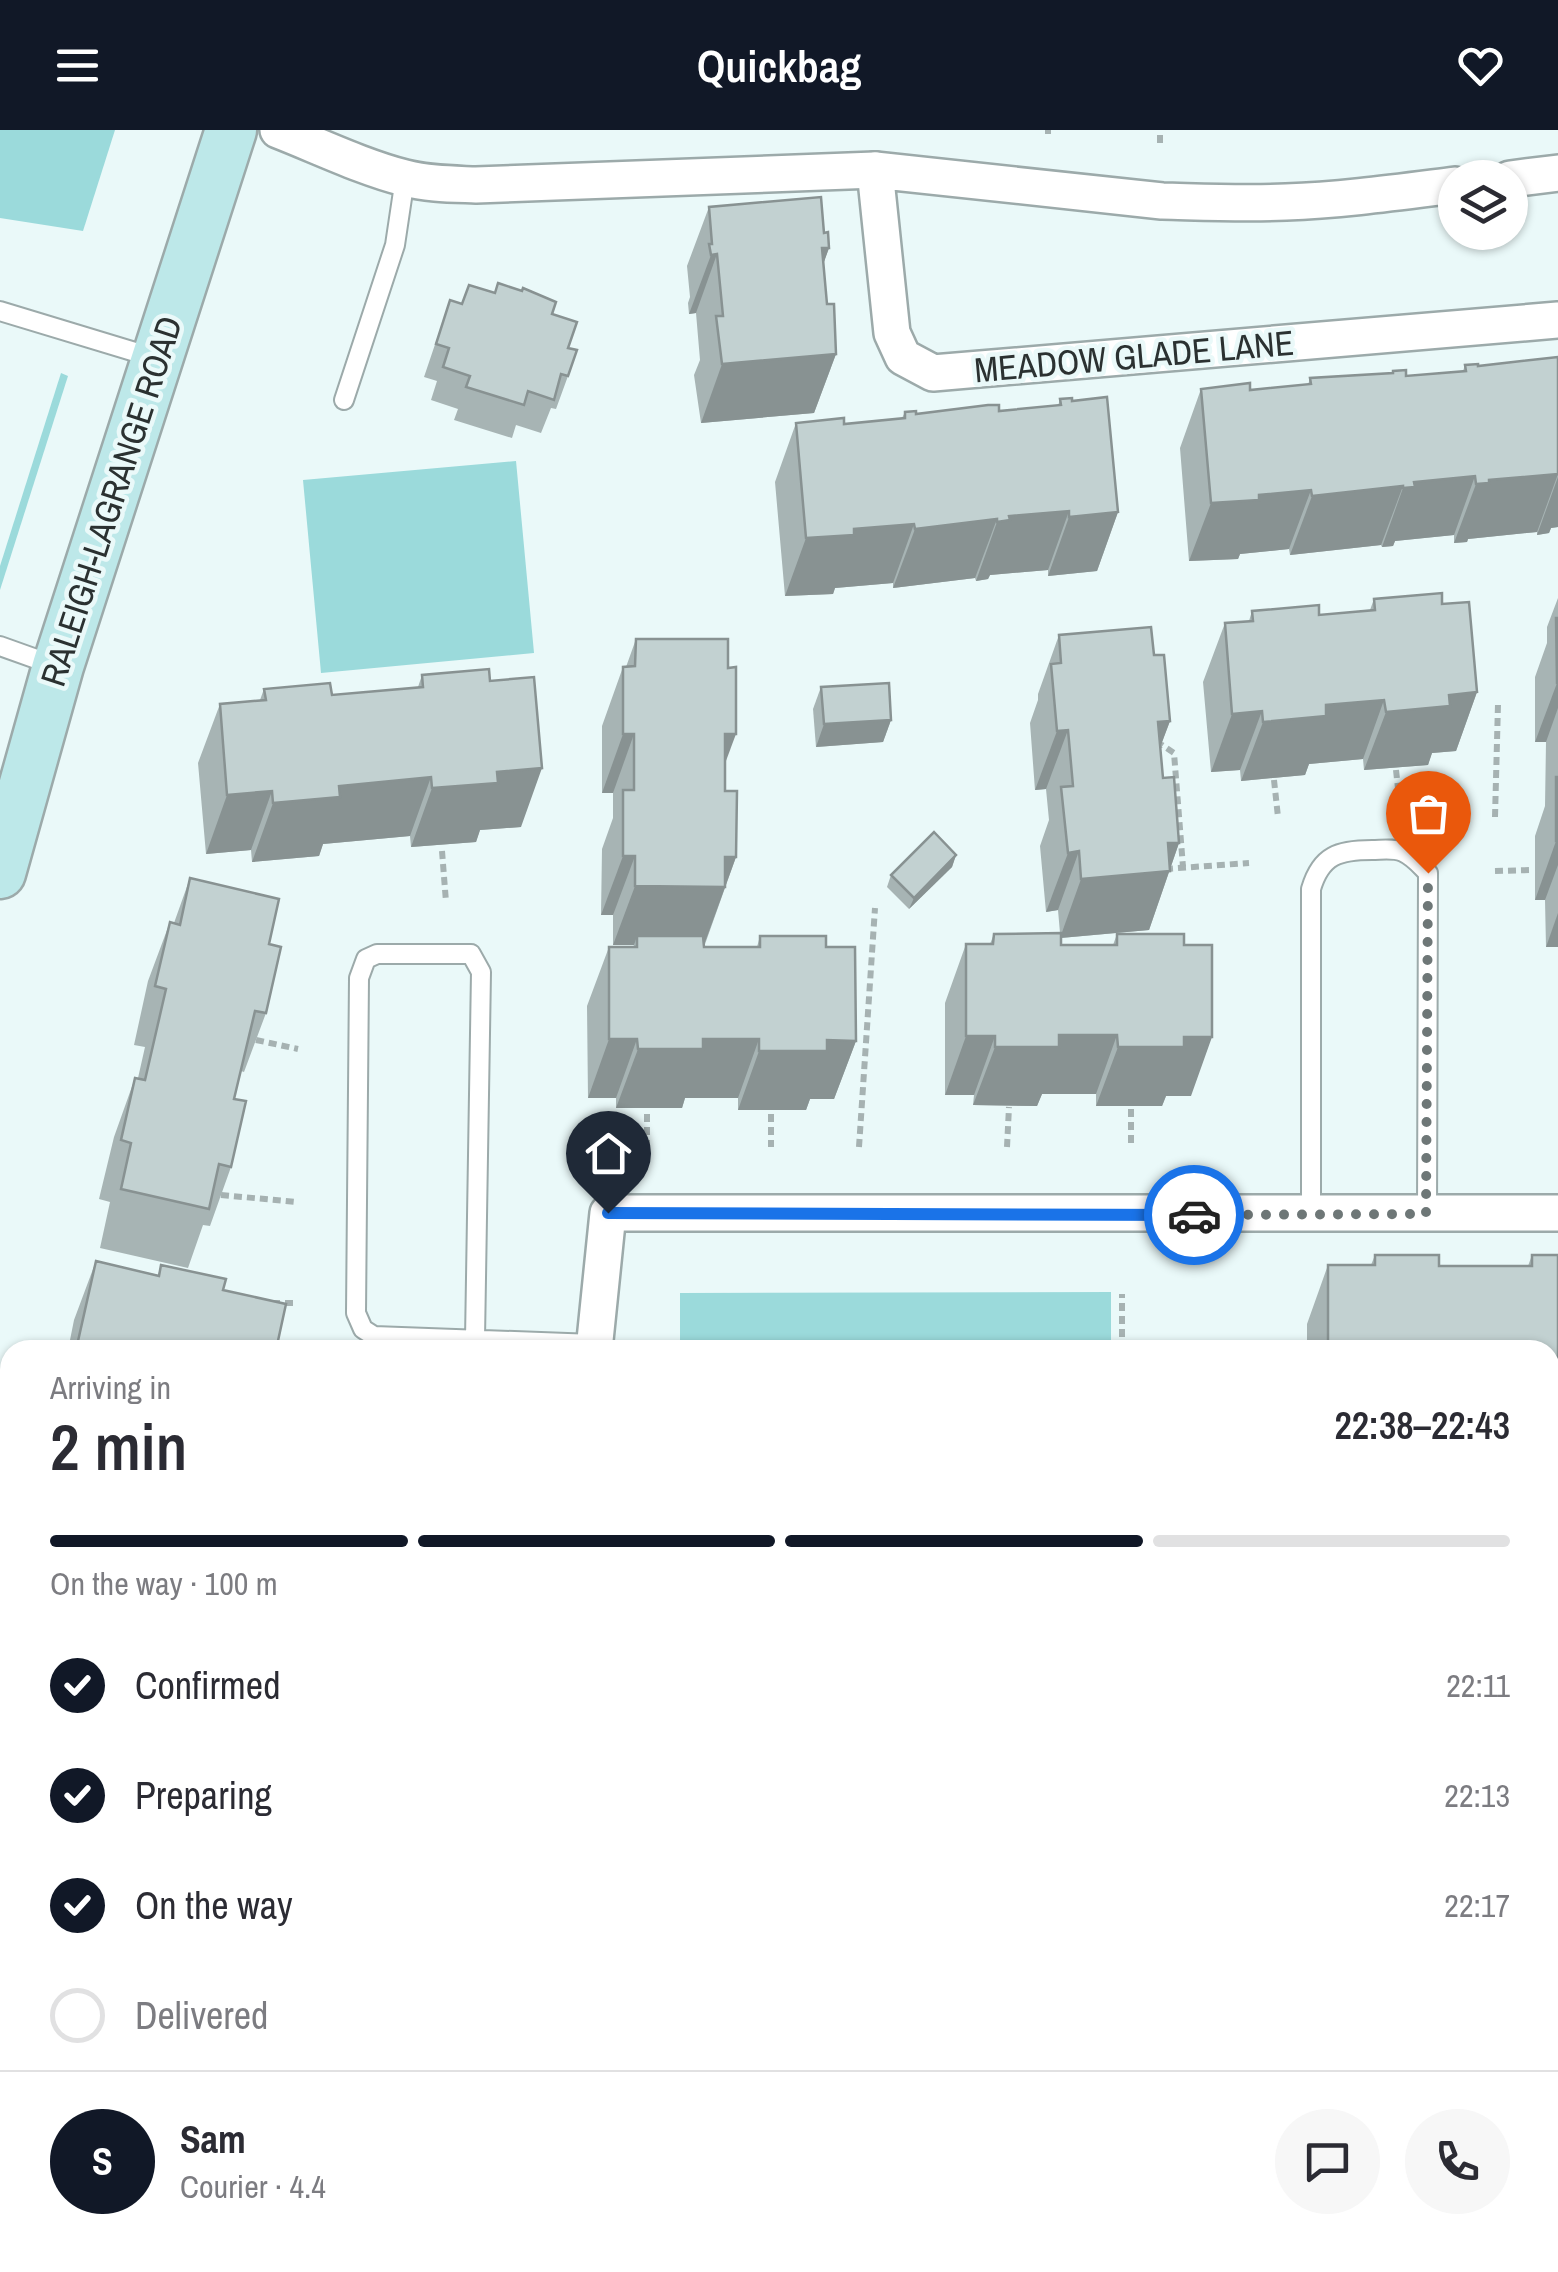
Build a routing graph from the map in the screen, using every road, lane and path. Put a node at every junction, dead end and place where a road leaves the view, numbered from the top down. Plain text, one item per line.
1 (231, 130) edge
2 (278, 130) edge
3 (1160, 130) edge
4 (1160, 143) dead end
5 (875, 170) junction
6 (1558, 173) edge
7 (1528, 176) edge
8 (405, 178) junction
9 (1438, 187) edge
10 (0, 311) edge
11 (1558, 320) edge
12 (156, 358) junction
13 (344, 400) dead end
14 (0, 646) edge
15 (58, 666) junction
16 (1498, 704) dead end
17 (1149, 746) edge
18 (1396, 770) dead end
19 (1274, 780) dead end
20 (1401, 816) dead end
21 (1278, 817) dead end
22 (1495, 817) dead end
23 (442, 851) dead end
24 (1249, 863) dead end
25 (1183, 868) junction
26 (1159, 870) edge
27 (1532, 870) dead end
28 (1495, 871) dead end
29 (0, 874) edge
30 (446, 902) dead end
31 (875, 908) dead end
32 (256, 1040) edge
33 (298, 1049) dead end
34 (1008, 1107) dead end
35 (1131, 1109) dead end
36 (647, 1114) dead end
37 (771, 1114) dead end
38 (648, 1146) dead end
39 (771, 1147) dead end
40 (859, 1147) dead end
41 (1007, 1147) dead end
42 (1131, 1148) dead end
43 (221, 1195) edge
44 (297, 1202) dead end
45 (1426, 1214) junction
46 (1558, 1214) edge
47 (1311, 1215) junction
48 (1122, 1294) dead end
49 (257, 1302) edge
50 (296, 1303) dead end
51 (475, 1339) junction
52 (490, 1340) edge
53 (595, 1340) edge
54 (1122, 1340) edge

1 - 12 main road, RALEIGH-LAGRANGE ROAD
2 - 8 street
3 - 4 path
5 - 8 street
5 - 9 street
5 - 11 street, MEADOW GLADE LANE
6 - 7 street
8 - 13 lane
10 - 12 lane
12 - 15 main road, RALEIGH-LAGRANGE ROAD
14 - 15 lane
15 - 29 main road, RALEIGH-LAGRANGE ROAD
16 - 22 path
17 - 25 path
18 - 20 path
19 - 21 path
23 - 30 path
24 - 25 path
25 - 26 path
27 - 28 path
31 - 40 path
32 - 33 path
34 - 41 path
35 - 42 path
36 - 38 path
37 - 39 path
43 - 44 path
45 - 46 street
45 - 47 street
45 - 47 lane
47 - 53 street
48 - 54 path
49 - 50 path
51 - 51 lane
51 - 52 lane

